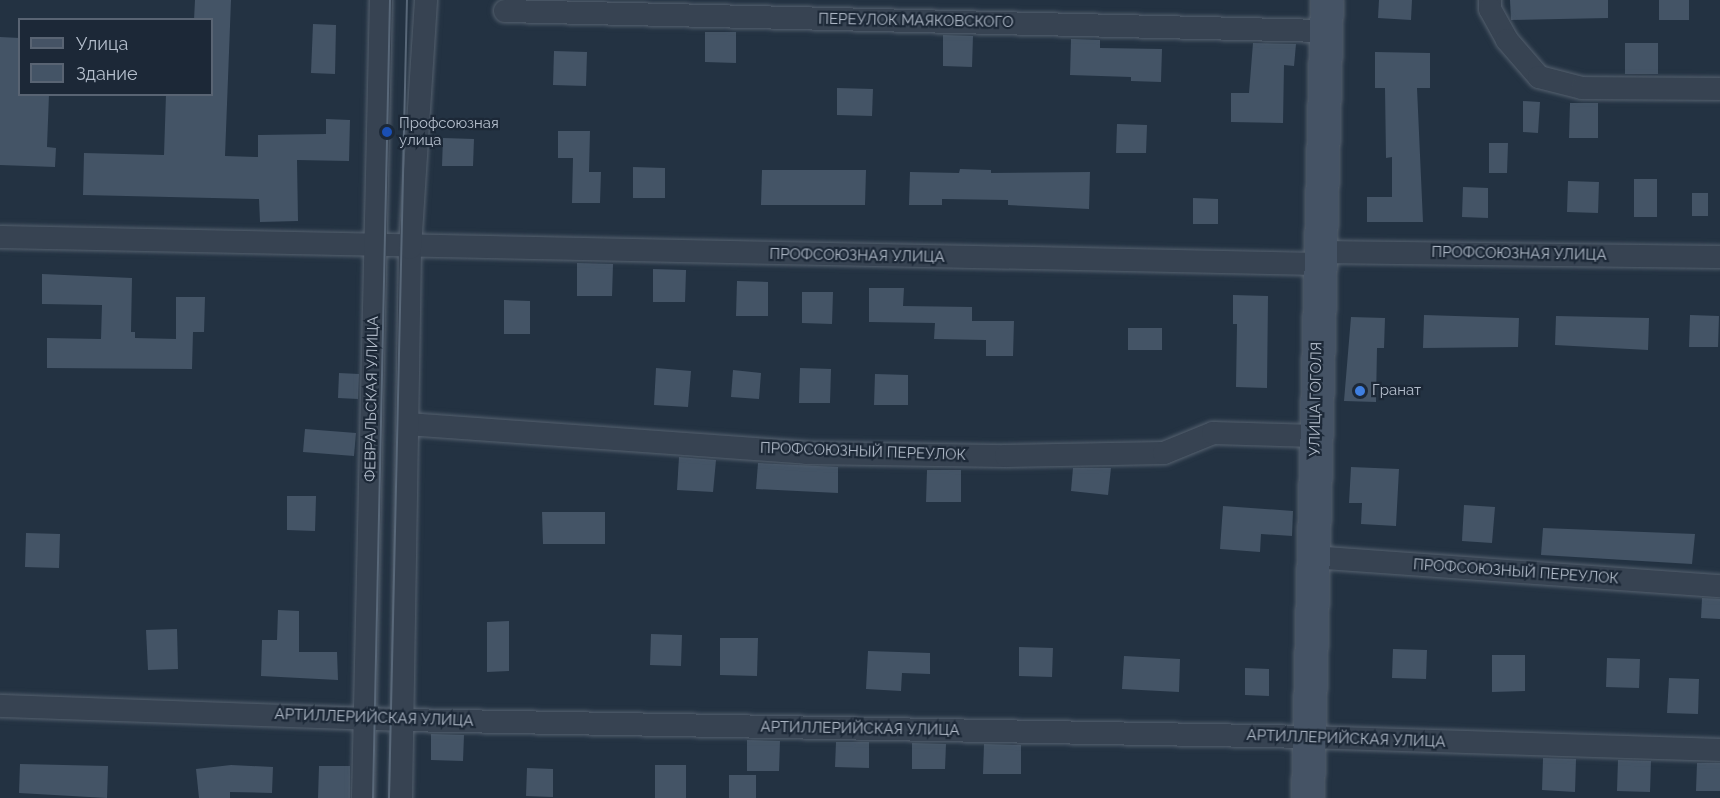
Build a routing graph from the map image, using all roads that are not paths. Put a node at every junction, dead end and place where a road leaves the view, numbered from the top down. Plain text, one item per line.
1 (381, 0) edge
2 (426, 0) edge
3 (1490, 0) edge
4 (506, 11) dead end
5 (1327, 15) edge
6 (1720, 89) edge
7 (0, 237) edge
8 (375, 247) junction
9 (410, 248) junction
10 (1720, 257) edge
11 (1318, 258) junction
12 (407, 424) junction
13 (1315, 436) junction
14 (1312, 557) junction
15 (1720, 586) edge
16 (0, 706) edge
17 (365, 718) junction
18 (401, 720) junction
19 (1309, 738) junction
20 (1720, 750) edge
21 (363, 798) edge
22 (401, 798) edge
23 (1308, 798) edge

1 - 8 street, ФЕВРАЛЬСКАЯ УЛИЦА
2 - 9 street
3 - 6 street
4 - 5 street, ПЕРЕУЛОК МАЯКОВСКОГО
5 - 11 main road, УЛИЦА ГОГОЛЯ
7 - 8 street, ПРОФСОЮЗНАЯ УЛИЦА
8 - 9 street, ПРОФСОЮЗНАЯ УЛИЦА
8 - 17 street, ФЕВРАЛЬСКАЯ УЛИЦА
9 - 11 street, ПРОФСОЮЗНАЯ УЛИЦА
9 - 12 street
10 - 11 street, ПРОФСОЮЗНАЯ УЛИЦА
11 - 13 main road, УЛИЦА ГОГОЛЯ
12 - 13 street, ПРОФСОЮЗНЫЙ ПЕРЕУЛОК
12 - 18 street
13 - 14 main road, УЛИЦА ГОГОЛЯ
14 - 15 street, ПРОФСОЮЗНЫЙ ПЕРЕУЛОК
14 - 19 main road, УЛИЦА ГОГОЛЯ
16 - 17 street, АРТИЛЛЕРИЙСКАЯ УЛИЦА
17 - 18 street, АРТИЛЛЕРИЙСКАЯ УЛИЦА
17 - 21 street, ФЕВРАЛЬСКАЯ УЛИЦА
18 - 19 street, АРТИЛЛЕРИЙСКАЯ УЛИЦА
18 - 22 street
19 - 20 street, АРТИЛЛЕРИЙСКАЯ УЛИЦА
19 - 23 main road, УЛИЦА ГОГОЛЯ

